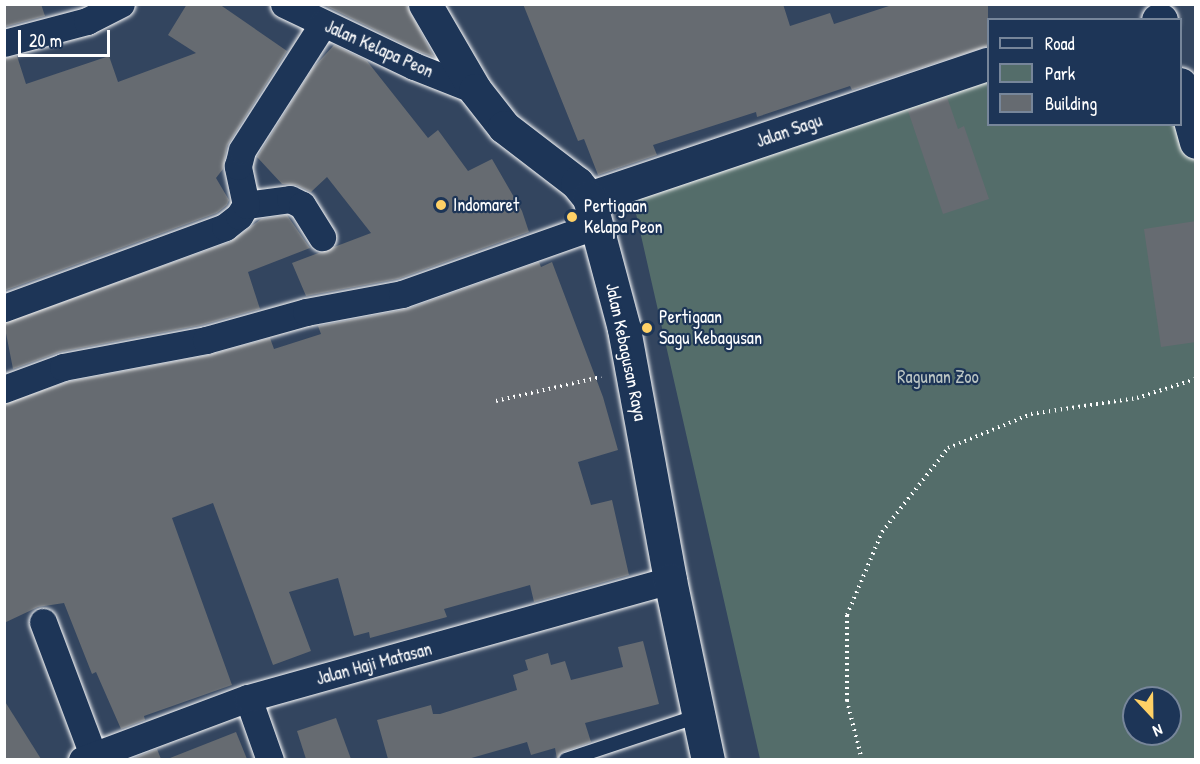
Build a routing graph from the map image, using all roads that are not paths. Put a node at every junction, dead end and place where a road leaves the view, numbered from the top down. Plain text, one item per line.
1 (121, 4) edge
2 (284, 4) edge
3 (425, 4) edge
4 (323, 24) junction
5 (4, 43) edge
6 (987, 64) edge
7 (475, 90) junction
8 (1182, 91) edge
9 (1196, 142) edge
10 (246, 205) junction
11 (593, 212) junction
12 (322, 237) dead end
13 (4, 308) edge
14 (4, 390) edge
15 (670, 580) junction
16 (42, 622) dead end
17 (248, 698) junction
18 (698, 716) junction
19 (87, 757) edge
20 (270, 759) edge
21 (566, 759) edge
22 (708, 759) edge

1 - 5 street
2 - 4 street, Jalan Kelapa Peon
3 - 7 main road
4 - 7 street, Jalan Kelapa Peon
4 - 10 street
6 - 11 main road, Jalan Sagu
7 - 11 main road
8 - 9 main road
10 - 12 street
10 - 13 street
11 - 14 street
11 - 15 main road, Jalan Kebagusan Raya
15 - 17 street, Jalan Haji Matasan
15 - 18 main road, Jalan Kebagusan Raya
16 - 19 street
17 - 19 street, Jalan Haji Matasan
17 - 20 street
18 - 21 lane
18 - 22 main road, Jalan Kebagusan Raya

